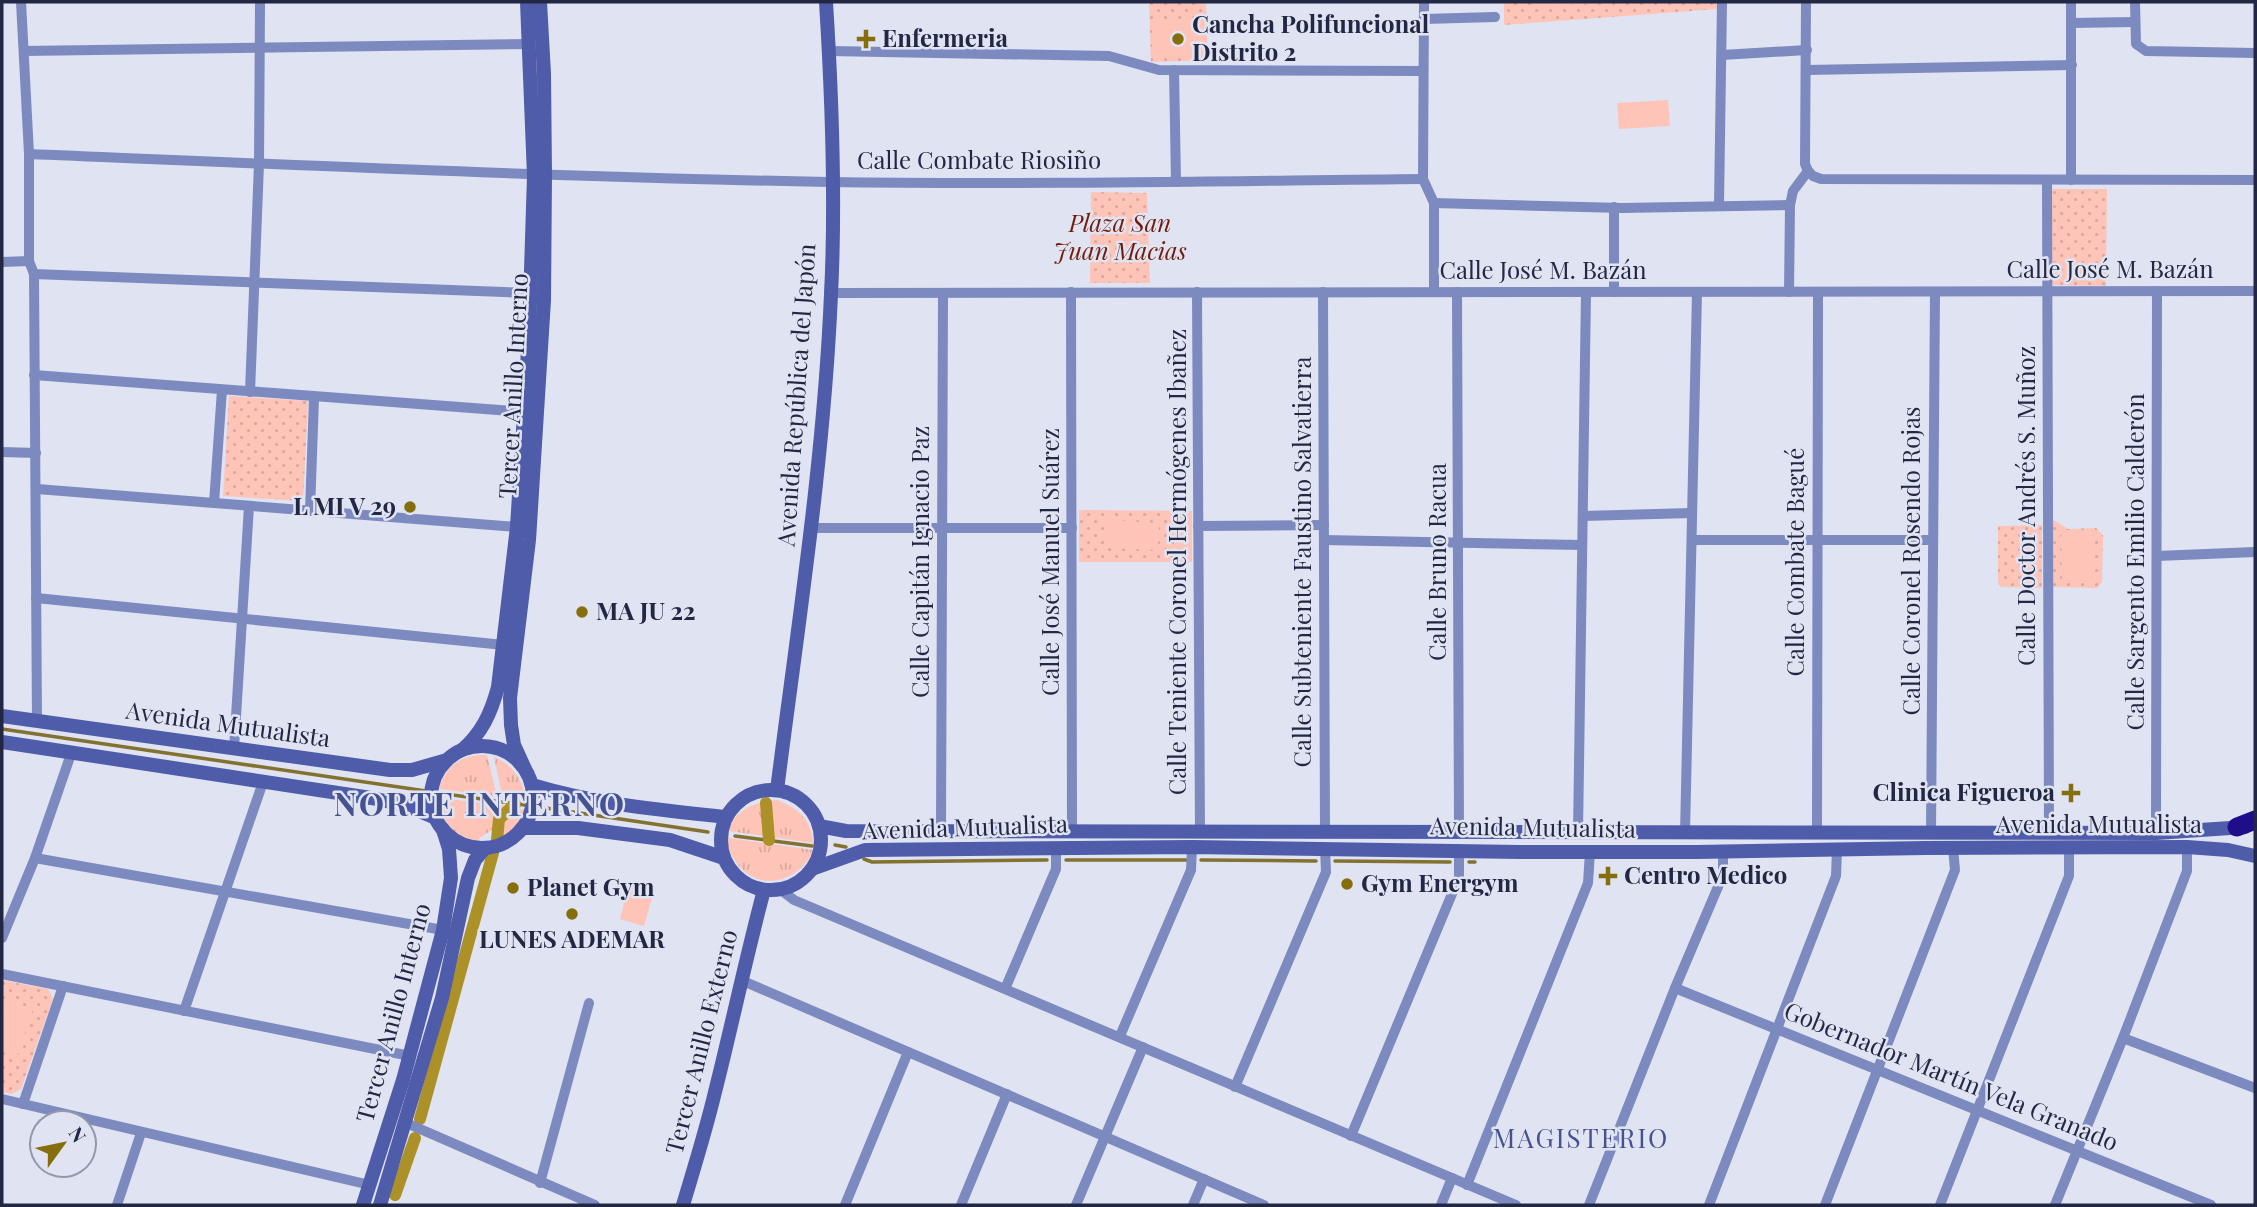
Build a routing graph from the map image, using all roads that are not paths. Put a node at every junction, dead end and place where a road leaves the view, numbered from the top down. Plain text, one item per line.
1 (21, 2) edge
2 (260, 2) edge
3 (527, 2) edge
4 (540, 2) edge
5 (826, 2) edge
6 (1424, 2) edge
7 (1722, 2) edge
8 (1806, 2) edge
9 (2071, 2) edge
10 (2135, 2) edge
11 (1495, 17) dead end
12 (1424, 19) junction
13 (2135, 22) junction
14 (2071, 23) junction
15 (530, 44) junction
16 (261, 48) junction
17 (1807, 50) junction
18 (24, 51) junction
19 (829, 51) junction
20 (2255, 53) edge
21 (1722, 55) junction
22 (2072, 65) junction
23 (1174, 70) junction
24 (1807, 70) junction
25 (1423, 71) junction
26 (29, 155) junction
27 (259, 164) junction
28 (1808, 171) junction
29 (540, 175) junction
30 (1423, 179) junction
31 (2047, 180) junction
32 (2071, 180) junction
33 (2255, 180) edge
34 (832, 182) junction
35 (1176, 182) junction
36 (1434, 203) junction
37 (1718, 204) junction
38 (1790, 205) junction
39 (1614, 207) junction
40 (29, 261) junction
41 (2, 262) edge
42 (34, 274) junction
43 (256, 282) junction
44 (2047, 291) junction
45 (2157, 291) junction
46 (2255, 291) edge
47 (1071, 292) junction
48 (1197, 292) junction
49 (1323, 292) junction
50 (1434, 292) junction
51 (1457, 292) junction
52 (1586, 292) junction
53 (1614, 292) junction
54 (1697, 292) junction
55 (1789, 292) junction
56 (1818, 292) junction
57 (1935, 292) junction
58 (530, 293) junction
59 (832, 293) junction
60 (943, 293) junction
61 (34, 375) junction
62 (222, 390) junction
63 (250, 392) junction
64 (314, 398) junction
65 (525, 412) junction
66 (2, 452) edge
67 (36, 453) junction
68 (37, 489) junction
69 (214, 503) junction
70 (249, 506) junction
71 (310, 511) junction
72 (1692, 513) junction
73 (1583, 516) junction
74 (1324, 525) junction
75 (1198, 526) junction
76 (517, 527) junction
77 (812, 528) junction
78 (942, 528) junction
79 (1072, 528) junction
80 (1324, 540) junction
81 (1692, 540) junction
82 (1817, 540) junction
83 (1933, 540) junction
84 (1459, 543) junction
85 (1582, 545) junction
86 (2255, 552) edge
87 (2157, 556) junction
88 (36, 598) junction
89 (243, 618) junction
90 (504, 645) junction
91 (2, 716) edge
92 (37, 721) junction
93 (2, 742) edge
94 (234, 749) junction
95 (461, 750) junction
96 (71, 754) junction
97 (447, 760) junction
98 (525, 769) junction
99 (263, 782) junction
100 (532, 785) junction
101 (777, 790) junction
102 (726, 817) junction
103 (440, 824) junction
104 (2249, 824) edge
105 (819, 825) junction
106 (523, 828) junction
107 (941, 831) junction
108 (1072, 831) junction
109 (1200, 831) junction
110 (1325, 831) junction
111 (1817, 832) junction
112 (1931, 832) junction
113 (2049, 832) junction
114 (1459, 833) junction
115 (1578, 833) junction
116 (2157, 833) junction
117 (1654, 834) junction
118 (1685, 834) junction
119 (1192, 847) junction
120 (2069, 847) junction
121 (2187, 847) junction
122 (485, 848) junction
123 (1056, 848) junction
124 (1325, 848) junction
125 (1953, 848) junction
126 (1460, 850) junction
127 (1837, 850) junction
128 (1520, 852) junction
129 (1590, 852) junction
130 (1723, 852) junction
131 (2255, 856) edge
132 (35, 858) junction
133 (724, 858) junction
134 (812, 869) junction
135 (765, 890) junction
136 (782, 890) junction
137 (224, 891) junction
138 (443, 930) junction
139 (2, 938) edge
140 (2, 974) edge
141 (431, 974) junction
142 (743, 981) junction
143 (63, 986) junction
144 (1675, 988) junction
145 (1005, 989) junction
146 (589, 1003) dead end
147 (184, 1011) junction
148 (1776, 1029) junction
149 (1120, 1037) junction
150 (2123, 1038) junction
151 (1143, 1047) junction
152 (908, 1052) junction
153 (410, 1056) junction
154 (1879, 1070) junction
155 (1235, 1087) junction
156 (2255, 1088) edge
157 (1007, 1094) junction
158 (2, 1098) edge
159 (23, 1104) junction
160 (1978, 1111) junction
161 (404, 1122) junction
162 (141, 1133) junction
163 (1105, 1135) junction
164 (1351, 1136) junction
165 (2076, 1150) junction
166 (1452, 1178) junction
167 (1204, 1179) junction
168 (540, 1183) junction
169 (1467, 1185) junction
170 (369, 1188) junction
171 (2178, 1192) junction
172 (117, 1205) edge
173 (363, 1205) edge
174 (380, 1205) edge
175 (595, 1205) edge
176 (683, 1205) edge
177 (845, 1205) edge
178 (961, 1205) edge
179 (1076, 1205) edge
180 (1193, 1205) edge
181 (1264, 1205) edge
182 (1441, 1205) edge
183 (1516, 1205) edge
184 (1589, 1205) edge
185 (1709, 1205) edge
186 (1825, 1205) edge
187 (1940, 1205) edge
188 (2054, 1205) edge
189 (2173, 1205) edge
190 (2211, 1205) edge

1 - 18 street
2 - 16 street
3 - 15 main road, Tercer Anillo Interno
4 - 29 main road, Tercer Anillo Interno
5 - 19 main road, Avenida República del Japón
6 - 12 street
7 - 21 street
8 - 17 street
9 - 14 street
10 - 13 street
11 - 12 street
12 - 25 street
13 - 14 street
13 - 20 street
14 - 22 street
15 - 16 street
15 - 29 main road, Tercer Anillo Interno
16 - 18 street
16 - 27 street
17 - 21 street
17 - 24 street
18 - 26 street
19 - 23 street
19 - 34 main road, Avenida República del Japón
21 - 37 street
22 - 24 street
22 - 32 street
23 - 25 street
23 - 35 street
24 - 28 street
25 - 30 street
26 - 27 street, Calle Combate Riosiño
26 - 40 street
27 - 29 street, Calle Combate Riosiño
27 - 43 street
28 - 31 street
28 - 38 street
29 - 34 street, Calle Combate Riosiño
29 - 58 main road, Tercer Anillo Interno
29 - 98 main road, Tercer Anillo Interno
30 - 35 street, Calle Combate Riosiño
30 - 36 street
31 - 32 street
31 - 44 street, Calle Doctor Andrés S. Muñoz
32 - 33 street
34 - 35 street, Calle Combate Riosiño
34 - 59 main road, Avenida República del Japón
36 - 39 street
36 - 50 street
37 - 38 street
37 - 39 street
38 - 55 street
39 - 53 street
40 - 41 street
40 - 42 street
42 - 43 street
42 - 61 street
43 - 58 street
43 - 63 street
44 - 45 street, Calle José M. Bazán
44 - 57 street, Calle José M. Bazán
44 - 113 street, Calle Doctor Andrés S. Muñoz
45 - 46 street, Calle José M. Bazán
45 - 87 street, Calle Sargento Emilio Calderón
47 - 48 street, Calle José M. Bazán
47 - 60 street, Calle José M. Bazán
47 - 79 street, Calle José Manuel Suárez
48 - 49 street, Calle José M. Bazán
48 - 75 street, Calle Teniente Coronel Hermógenes Ibañez
49 - 50 street, Calle José M. Bazán
49 - 74 street, Calle Subteniente Faustino Salvatierra
50 - 51 street, Calle José M. Bazán
51 - 52 street, Calle José M. Bazán
51 - 84 street, Calle Bruno Racua
52 - 53 street, Calle José M. Bazán
52 - 73 street
53 - 54 street, Calle José M. Bazán
54 - 55 street, Calle José M. Bazán
54 - 72 street
55 - 56 street, Calle José M. Bazán
56 - 57 street, Calle José M. Bazán
56 - 82 street, Calle Combate Bagué
57 - 83 street, Calle Coronel Rosendo Rojas
58 - 65 main road, Tercer Anillo Interno
59 - 60 street, Calle José M. Bazán
59 - 77 main road, Avenida República del Japón
60 - 78 street, Calle Capitán Ignacio Paz
61 - 62 street
61 - 67 street
62 - 63 street
62 - 69 street
63 - 64 street
64 - 65 street
64 - 71 street
65 - 76 main road, Tercer Anillo Interno
66 - 67 street
67 - 68 street
68 - 69 street
68 - 88 street
69 - 70 street
70 - 71 street
70 - 89 street
71 - 76 street
72 - 73 street
72 - 81 street
73 - 85 street
74 - 75 street
74 - 80 street, Calle Subteniente Faustino Salvatierra
75 - 109 street, Calle Teniente Coronel Hermógenes Ibañez
76 - 90 main road, Tercer Anillo Interno
77 - 78 street
77 - 101 main road, Avenida República del Japón
78 - 79 street
78 - 107 street, Calle Capitán Ignacio Paz
79 - 108 street, Calle José Manuel Suárez
80 - 84 street
80 - 110 street, Calle Subteniente Faustino Salvatierra
81 - 82 street
81 - 118 street
82 - 83 street
82 - 111 street, Calle Combate Bagué
83 - 112 street, Calle Coronel Rosendo Rojas
84 - 85 street
84 - 114 street, Calle Bruno Racua
85 - 115 street
86 - 87 street
87 - 116 street, Calle Sargento Emilio Calderón
88 - 89 street
88 - 92 street
89 - 90 street
89 - 94 street
90 - 95 main road, Tercer Anillo Interno
91 - 92 main road, Avenida Mutualista
92 - 94 main road, Avenida Mutualista
93 - 96 main road, Avenida Mutualista
94 - 97 main road, Avenida Mutualista
95 - 97 main road
95 - 98 main road
96 - 99 main road, Avenida Mutualista
96 - 132 street
97 - 103 main road
98 - 100 main road
99 - 103 main road, Avenida Mutualista
99 - 137 street
100 - 102 main road
100 - 106 main road
101 - 102 main road
101 - 105 main road
102 - 133 main road
103 - 122 main road
103 - 138 main road, Tercer Anillo Interno
104 - 116 main road, Avenida Mutualista
105 - 107 main road, Avenida Mutualista
105 - 134 main road
106 - 122 main road
106 - 133 main road
107 - 108 main road, Avenida Mutualista
108 - 109 main road, Avenida Mutualista
109 - 110 main road, Avenida Mutualista
110 - 114 main road, Avenida Mutualista
111 - 112 main road, Avenida Mutualista
111 - 118 main road, Avenida Mutualista
112 - 113 main road, Avenida Mutualista
113 - 116 main road, Avenida Mutualista
114 - 115 main road, Avenida Mutualista
115 - 117 main road, Avenida Mutualista
115 - 128 main road
117 - 118 main road, Avenida Mutualista
117 - 129 main road
119 - 123 main road, Avenida Mutualista
119 - 124 main road, Avenida Mutualista
119 - 149 street
120 - 121 main road, Avenida Mutualista
120 - 125 main road, Avenida Mutualista
120 - 160 street
121 - 131 main road, Avenida Mutualista
121 - 150 street
122 - 161 main road, Tercer Anillo Interno
123 - 134 main road, Avenida Mutualista
123 - 145 street
124 - 126 main road, Avenida Mutualista
124 - 155 street
125 - 127 main road, Avenida Mutualista
125 - 154 street
126 - 128 main road, Avenida Mutualista
126 - 164 street
127 - 130 main road, Avenida Mutualista
127 - 148 street
128 - 129 main road, Avenida Mutualista
129 - 130 main road, Avenida Mutualista
129 - 169 street
130 - 144 street
132 - 137 street
132 - 139 street
133 - 135 main road
134 - 136 main road
135 - 136 main road
135 - 142 main road, Tercer Anillo Externo
136 - 145 street
137 - 138 street
137 - 147 street
138 - 141 main road, Tercer Anillo Interno
140 - 143 street
141 - 153 main road, Tercer Anillo Interno
141 - 161 main road
142 - 152 street
142 - 176 main road, Tercer Anillo Externo
143 - 147 street
143 - 159 street
144 - 148 street, Gobernador Martín Vela Granado
144 - 184 street
145 - 149 street
146 - 168 street
147 - 153 street
148 - 154 street, Gobernador Martín Vela Granado
148 - 185 street
149 - 151 street
150 - 156 street
150 - 165 street
151 - 155 street
151 - 163 street
152 - 157 street
152 - 177 street
153 - 170 main road, Tercer Anillo Interno
154 - 160 street, Gobernador Martín Vela Granado
154 - 186 street
155 - 164 street
157 - 163 street
157 - 178 street
158 - 159 street
159 - 162 street
160 - 165 street, Gobernador Martín Vela Granado
160 - 187 street
161 - 168 street
161 - 170 main road
161 - 174 main road, Tercer Anillo Interno
162 - 170 street
162 - 172 street
163 - 167 street
163 - 179 street
164 - 166 street
165 - 171 street, Gobernador Martín Vela Granado
165 - 188 street
166 - 169 street
166 - 182 street
167 - 180 street
167 - 181 street
168 - 175 street
169 - 183 street
170 - 173 main road, Tercer Anillo Interno
171 - 189 street
171 - 190 street, Gobernador Martín Vela Granado

